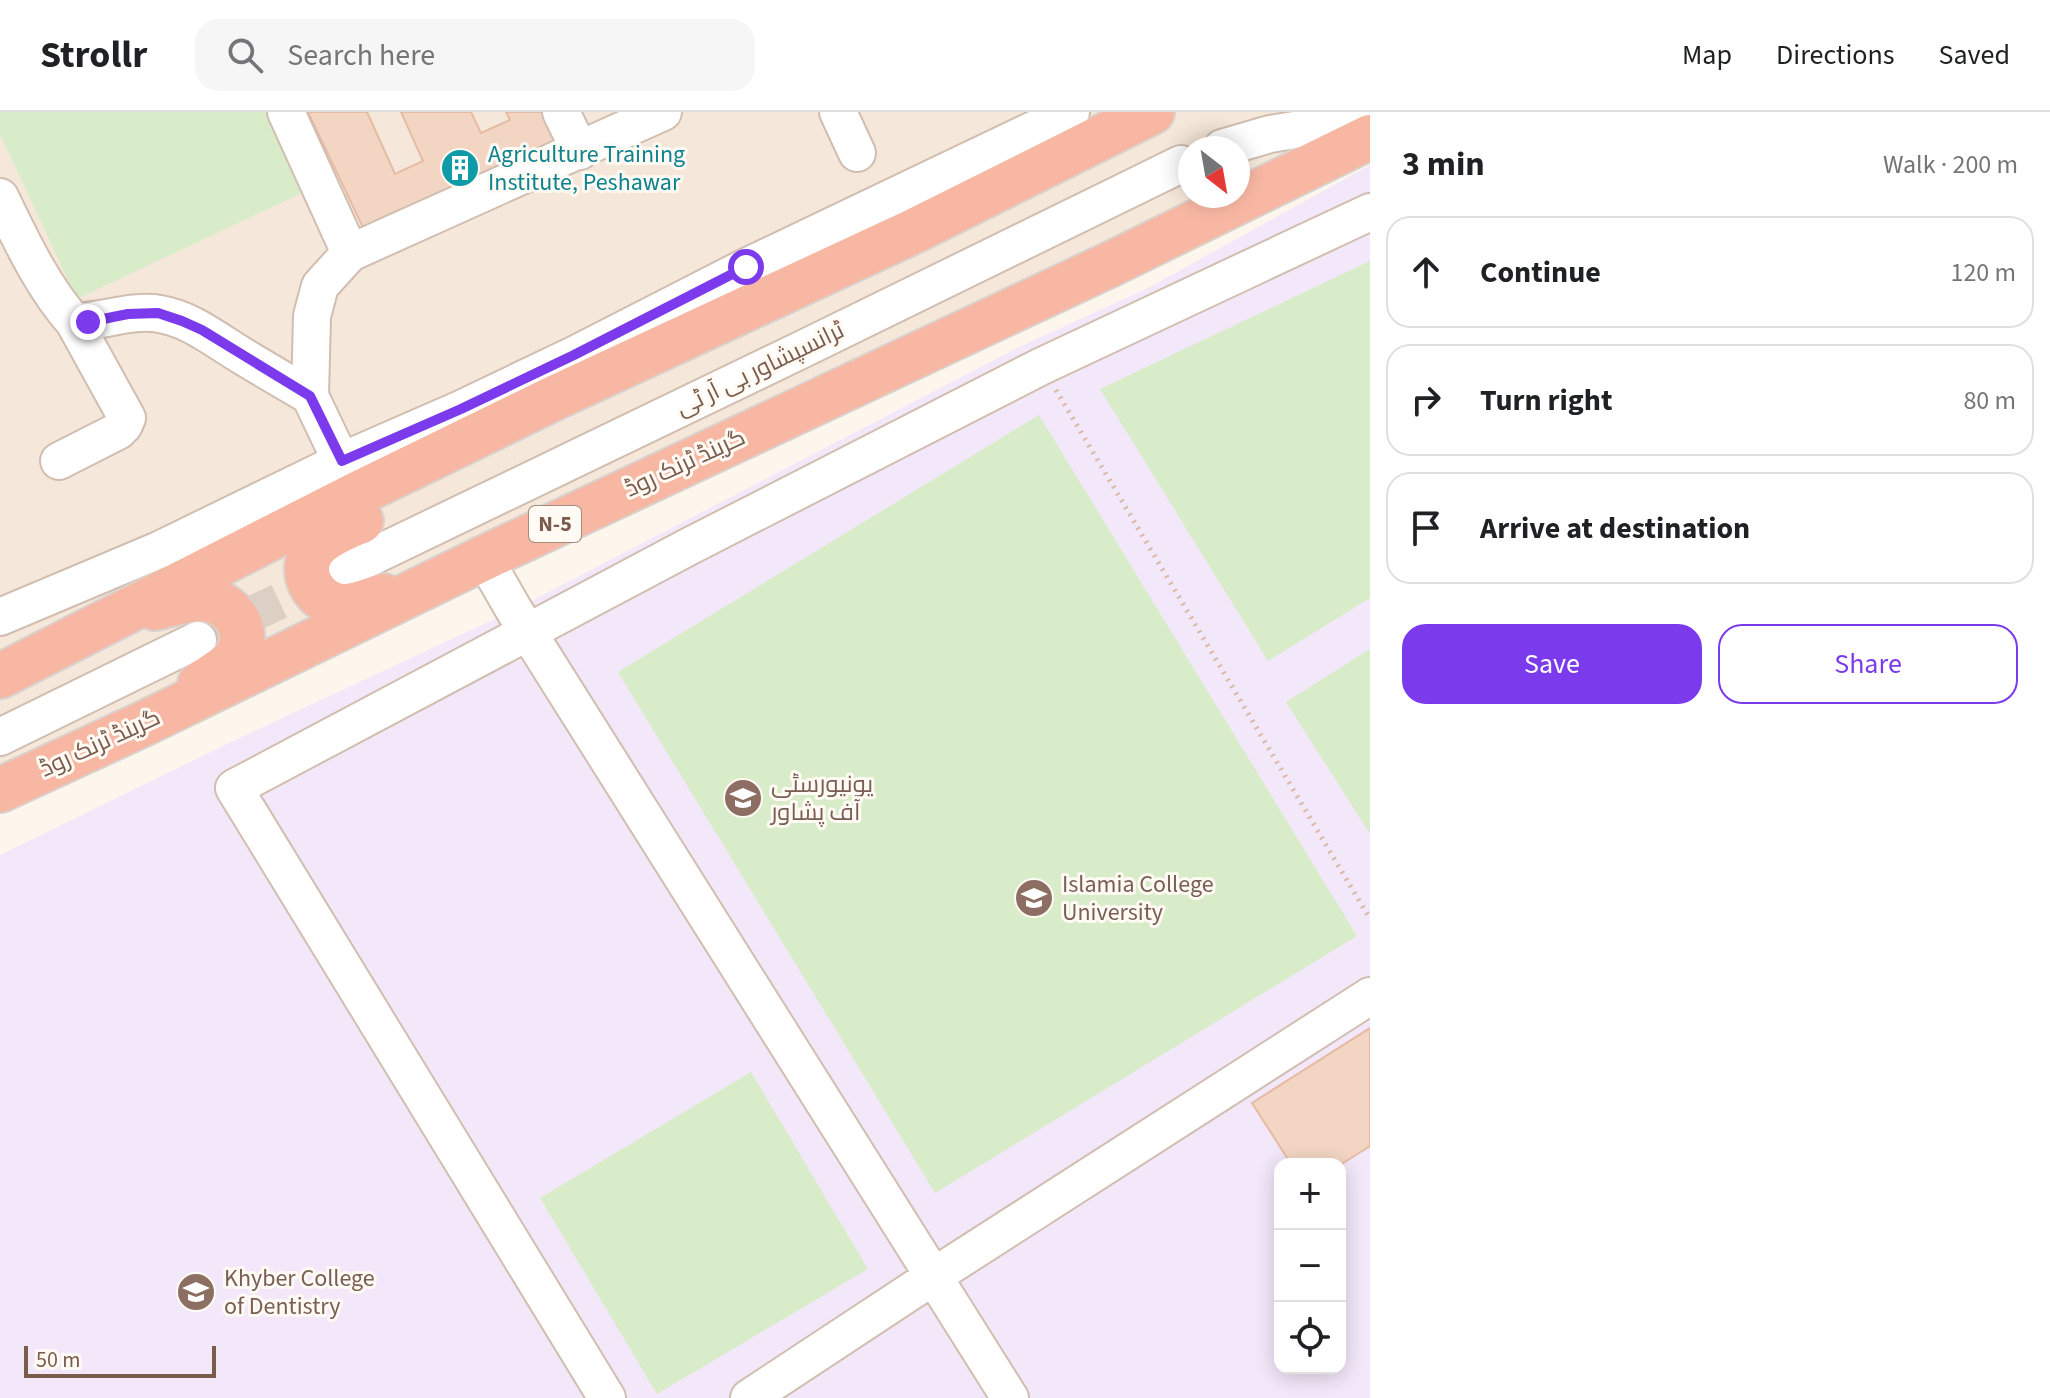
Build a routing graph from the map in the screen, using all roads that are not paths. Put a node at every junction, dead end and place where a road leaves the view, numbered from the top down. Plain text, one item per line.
1 (286, 112) edge
2 (561, 112) edge
3 (663, 112) edge
4 (838, 112) edge
5 (1071, 112) edge
6 (1152, 112) edge
7 (1272, 112) edge
8 (1356, 112) edge
9 (1231, 136) edge
10 (1370, 137) edge
11 (1250, 140) edge
12 (580, 151) junction
13 (857, 153) dead end
14 (1178, 165) edge
15 (0, 197) edge
16 (1370, 212) edge
17 (350, 253) junction
18 (74, 322) junction
19 (310, 396) junction
20 (552, 399) junction
21 (59, 461) dead end
22 (350, 478) junction
23 (480, 560) junction
24 (338, 573) tunnel mouth
25 (0, 617) edge
26 (528, 632) junction
27 (198, 640) tunnel mouth
28 (18, 667) edge
29 (145, 723) junction
30 (0, 737) edge
31 (0, 790) edge
32 (1370, 996) edge
33 (934, 1276) junction
34 (607, 1398) edge
35 (749, 1398) edge
36 (1010, 1398) edge

1 - 17 street
2 - 12 street
3 - 12 street
4 - 13 street
5 - 22 street
6 - 20 highway
7 - 9 street, ٹرانسپشاور بی آر ٹی
8 - 11 street
10 - 23 highway, گرینڈ ٹرنک روڈ / N-5
12 - 17 street
14 - 24 street, ٹرانسپشاور بی آر ٹی
15 - 18 street
16 - 26 street
17 - 19 street
18 - 19 street
18 - 21 street
19 - 22 street
20 - 22 highway
20 - 23 highway
22 - 25 street
22 - 28 highway
23 - 26 street
23 - 29 highway, گرینڈ ٹرنک روڈ / N-5
26 - 33 street
26 - 34 street
27 - 30 street
28 - 29 highway
29 - 31 highway, گرینڈ ٹرنک روڈ / N-5
32 - 33 street
33 - 35 street
33 - 36 street

